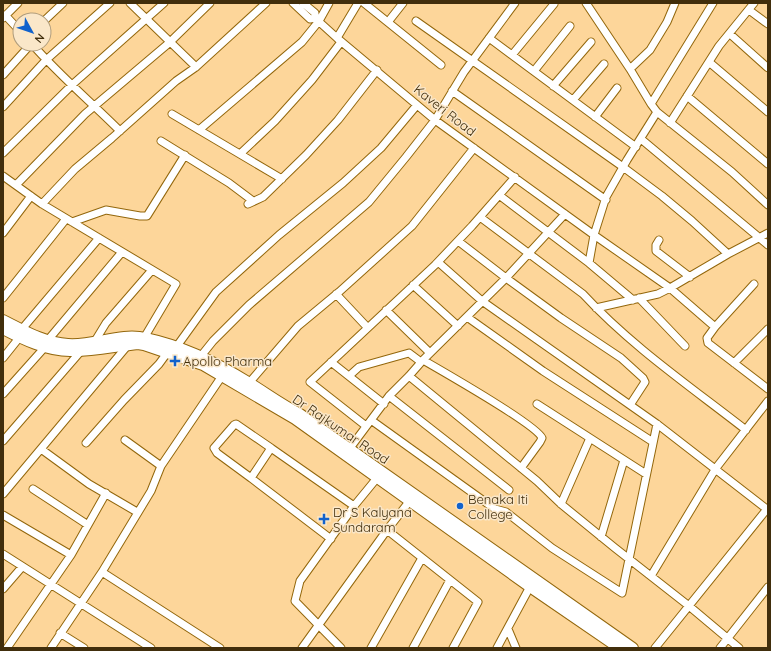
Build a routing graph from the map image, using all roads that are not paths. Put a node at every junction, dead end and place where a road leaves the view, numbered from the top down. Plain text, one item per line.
1 (18, 3) edge
2 (63, 3) edge
3 (110, 3) edge
4 (130, 3) edge
5 (164, 3) edge
6 (210, 3) edge
7 (266, 3) edge
8 (293, 3) edge
9 (303, 3) edge
10 (329, 3) edge
11 (358, 3) edge
12 (364, 3) edge
13 (403, 3) edge
14 (515, 3) edge
15 (586, 3) edge
16 (675, 3) edge
17 (713, 3) edge
18 (754, 3) edge
19 (554, 4) dead end
20 (749, 10) junction
21 (52, 13) edge
22 (4, 16) edge
23 (146, 20) junction
24 (317, 20) junction
25 (416, 21) dead end
26 (388, 22) junction
27 (12, 24) edge
28 (768, 24) edge
29 (570, 26) dead end
30 (730, 34) junction
31 (489, 38) junction
32 (339, 40) junction
33 (169, 42) junction
34 (591, 42) dead end
35 (25, 52) edge
36 (39, 52) edge
37 (512, 55) junction
38 (46, 60) junction
39 (472, 61) junction
40 (709, 62) junction
41 (604, 64) dead end
42 (441, 65) dead end
43 (196, 67) junction
44 (768, 68) edge
45 (630, 69) junction
46 (377, 70) junction
47 (534, 71) junction
48 (3, 75) edge
49 (72, 84) junction
50 (554, 86) junction
51 (617, 88) dead end
52 (452, 92) junction
53 (687, 96) junction
54 (573, 100) junction
55 (652, 104) junction
56 (417, 105) junction
57 (95, 106) junction
58 (3, 107) edge
59 (657, 112) junction
60 (768, 112) edge
61 (172, 114) dead end
62 (595, 117) junction
63 (434, 120) junction
64 (670, 122) junction
65 (199, 130) junction
66 (120, 131) junction
67 (641, 139) junction
68 (161, 141) dead end
69 (636, 146) junction
70 (474, 148) junction
71 (3, 153) edge
72 (240, 154) junction
73 (185, 156) junction
74 (768, 164) edge
75 (623, 167) junction
76 (3, 176) edge
77 (515, 178) junction
78 (282, 179) junction
79 (16, 185) junction
80 (499, 195) junction
81 (31, 196) junction
82 (606, 200) junction
83 (42, 204) junction
84 (768, 205) edge
85 (565, 214) junction
86 (480, 217) junction
87 (69, 220) junction
88 (548, 232) junction
89 (3, 233) edge
90 (768, 233) edge
91 (594, 235) junction
92 (99, 238) junction
93 (759, 238) junction
94 (659, 240) dead end
95 (458, 241) junction
96 (768, 245) edge
97 (122, 252) junction
98 (528, 254) junction
99 (728, 254) junction
100 (438, 262) junction
101 (589, 263) junction
102 (152, 270) junction
103 (690, 276) junction
104 (506, 278) junction
105 (754, 284) dead end
106 (413, 285) junction
107 (670, 288) junction
108 (336, 294) junction
109 (3, 298) edge
110 (636, 299) junction
111 (482, 301) junction
112 (596, 308) junction
113 (386, 310) junction
114 (467, 317) junction
115 (3, 320) edge
116 (458, 326) junction
117 (715, 327) junction
118 (368, 328) junction
119 (768, 328) edge
120 (3, 330) edge
121 (20, 334) junction
122 (144, 338) junction
123 (95, 341) junction
124 (47, 344) junction
125 (128, 345) junction
126 (176, 346) junction
127 (685, 346) dead end
128 (81, 351) junction
129 (167, 353) junction
130 (430, 353) junction
131 (201, 356) junction
132 (3, 358) edge
133 (422, 361) junction
134 (331, 362) junction
135 (734, 363) junction
136 (222, 376) junction
137 (349, 376) junction
138 (409, 376) junction
139 (249, 382) junction
140 (768, 389) edge
141 (3, 394) edge
142 (389, 396) junction
143 (768, 401) edge
144 (384, 404) junction
145 (536, 404) dead end
146 (630, 405) junction
147 (371, 420) junction
148 (657, 424) junction
149 (366, 426) junction
150 (746, 430) junction
151 (590, 438) junction
152 (125, 440) dead end
153 (3, 441) edge
154 (653, 442) junction
155 (86, 443) dead end
156 (271, 448) junction
157 (41, 449) junction
158 (346, 452) junction
159 (624, 460) junction
160 (161, 466) junction
161 (521, 468) junction
162 (716, 468) junction
163 (646, 474) junction
164 (251, 478) junction
165 (377, 478) junction
166 (33, 489) dead end
167 (509, 490) dead end
168 (106, 493) junction
169 (3, 494) edge
170 (412, 498) junction
171 (561, 504) junction
172 (354, 506) junction
173 (767, 509) edge
174 (137, 512) junction
175 (3, 515) edge
176 (88, 525) junction
177 (387, 530) junction
178 (601, 537) junction
179 (331, 538) junction
180 (3, 554) edge
181 (71, 555) junction
182 (422, 558) junction
183 (629, 560) junction
184 (22, 567) junction
185 (102, 572) junction
186 (651, 576) junction
187 (450, 580) junction
188 (532, 583) junction
189 (51, 585) junction
190 (768, 587) edge
191 (3, 589) edge
192 (81, 603) junction
193 (688, 606) junction
194 (318, 625) junction
195 (508, 629) junction
196 (60, 633) junction
197 (728, 639) junction
198 (7, 648) edge
199 (51, 648) edge
200 (84, 648) edge
201 (151, 648) edge
202 (220, 648) edge
203 (302, 648) edge
204 (341, 648) edge
205 (372, 648) edge
206 (413, 648) edge
207 (453, 648) edge
208 (498, 648) edge
209 (516, 648) edge
210 (619, 648) edge
211 (633, 648) edge
212 (655, 648) edge
213 (720, 648) edge
214 (739, 648) edge

1 - 22 street
2 - 21 street
3 - 38 street
4 - 23 street
5 - 23 street
6 - 33 street
7 - 43 street
8 - 24 street, Kaveri Road
9 - 24 street, Kaveri Road
10 - 24 street
11 - 32 street
12 - 26 street
13 - 26 street
14 - 31 street
15 - 45 street
16 - 45 street
17 - 55 street
18 - 20 street
19 - 37 street
20 - 28 street
20 - 30 street
22 - 27 street
23 - 33 street
23 - 49 street
24 - 32 street, Kaveri Road
24 - 65 street
25 - 39 street
26 - 42 street
29 - 47 street
30 - 40 street
30 - 44 street
31 - 37 street
31 - 39 street
32 - 46 street, Kaveri Road
32 - 72 street
33 - 43 street
33 - 57 street
34 - 50 street
35 - 48 street
36 - 38 street
37 - 47 street
38 - 49 street
38 - 58 street
39 - 52 street
39 - 75 street
40 - 53 street
40 - 60 street
41 - 54 street
43 - 66 street
45 - 55 street
46 - 56 street, Kaveri Road
46 - 78 street
47 - 50 street
49 - 57 street
49 - 71 street
50 - 54 street
51 - 62 street
52 - 63 street
52 - 82 street
53 - 64 street
53 - 74 street
54 - 62 street
55 - 59 street
56 - 63 street, Kaveri Road
56 - 126 street
57 - 66 street
57 - 79 street
59 - 64 street
59 - 67 street
61 - 65 street
62 - 69 street
63 - 70 street, Kaveri Road
63 - 131 street
64 - 84 street
65 - 72 street
66 - 83 street
67 - 69 street
67 - 93 street
68 - 73 street
69 - 75 street
70 - 77 street, Kaveri Road
70 - 108 street
72 - 78 street
73 - 78 street
73 - 87 street
75 - 82 street
75 - 99 street
76 - 79 street
77 - 80 street
77 - 85 street, Kaveri Road
79 - 81 street
80 - 86 street
80 - 88 street
81 - 83 street
81 - 89 street
82 - 91 street
83 - 87 street
85 - 88 street
85 - 91 street, Kaveri Road
86 - 95 street
86 - 98 street
87 - 92 street
87 - 109 street
88 - 98 street
88 - 101 street
90 - 93 street
91 - 101 street
91 - 107 street, Kaveri Road
92 - 97 street
92 - 121 street
93 - 96 street
93 - 99 street
94 - 103 street
95 - 100 street
95 - 104 street
97 - 102 street
97 - 124 street
98 - 104 street
98 - 112 street
99 - 103 street
100 - 106 street
100 - 111 street
101 - 110 street
102 - 122 street
102 - 123 street
103 - 107 street
104 - 111 street
104 - 146 street
105 - 117 street
106 - 113 street
106 - 116 street
107 - 110 street
107 - 117 street, Kaveri Road
108 - 118 street
108 - 139 street
110 - 112 street
110 - 127 street
111 - 114 street
111 - 146 street
112 - 150 street
113 - 118 street
113 - 130 street
114 - 116 street
114 - 154 street
115 - 121 main road, Dr Rajkumar Road
116 - 130 street
117 - 135 street
118 - 134 street
119 - 135 street
120 - 121 main road, Dr Rajkumar Road
121 - 124 main road, Dr Rajkumar Road
121 - 132 street
122 - 123 main road, Dr Rajkumar Road
122 - 126 main road, Dr Rajkumar Road
123 - 124 main road, Dr Rajkumar Road
124 - 128 main road, Dr Rajkumar Road
124 - 141 street
125 - 128 main road, Dr Rajkumar Road
125 - 129 main road, Dr Rajkumar Road
125 - 157 street
126 - 131 main road, Dr Rajkumar Road
128 - 153 street
129 - 136 main road, Dr Rajkumar Road
129 - 155 street
130 - 133 street
131 - 139 main road, Dr Rajkumar Road
133 - 137 street
133 - 138 street
133 - 161 street
134 - 137 street
134 - 149 street
135 - 140 street
136 - 158 main road, Dr Rajkumar Road
136 - 160 street
137 - 144 street
138 - 142 street
138 - 161 street
139 - 158 main road, Dr Rajkumar Road
142 - 144 street
142 - 167 street
143 - 150 street
144 - 147 street
145 - 151 street
146 - 148 street
147 - 149 street
147 - 183 street
148 - 154 street
148 - 162 street
149 - 158 street
150 - 162 street
151 - 159 street
151 - 171 street
152 - 160 street
154 - 163 street
156 - 164 street
156 - 164 street
156 - 172 street
157 - 168 street
157 - 169 street
158 - 165 main road, Dr Rajkumar Road
158 - 170 main road, Dr Rajkumar Road
159 - 163 street
159 - 178 street
160 - 174 street
161 - 171 street
162 - 173 street
162 - 186 street
163 - 183 street
164 - 179 street
165 - 170 main road, Dr Rajkumar Road
165 - 172 street
166 - 176 street
168 - 174 street
168 - 176 street
170 - 177 street
170 - 188 main road, Dr Rajkumar Road
171 - 178 street
172 - 179 street
173 - 193 street
174 - 185 street
175 - 181 street
176 - 181 street
177 - 182 street
177 - 194 street
178 - 183 street
179 - 194 street
180 - 184 street
181 - 189 street
182 - 187 street
182 - 205 street
183 - 186 street
184 - 189 street
184 - 191 street
185 - 192 street
185 - 202 street
186 - 193 street
187 - 206 street
187 - 207 street
188 - 195 street
188 - 210 main road, Dr Rajkumar Road
188 - 211 main road, Dr Rajkumar Road
189 - 192 street
189 - 198 street
190 - 197 street
192 - 196 street
192 - 201 street
193 - 197 street
193 - 212 street
194 - 203 street
194 - 204 street
195 - 208 street
195 - 209 street
196 - 199 street
196 - 200 street
197 - 213 street
197 - 214 street

